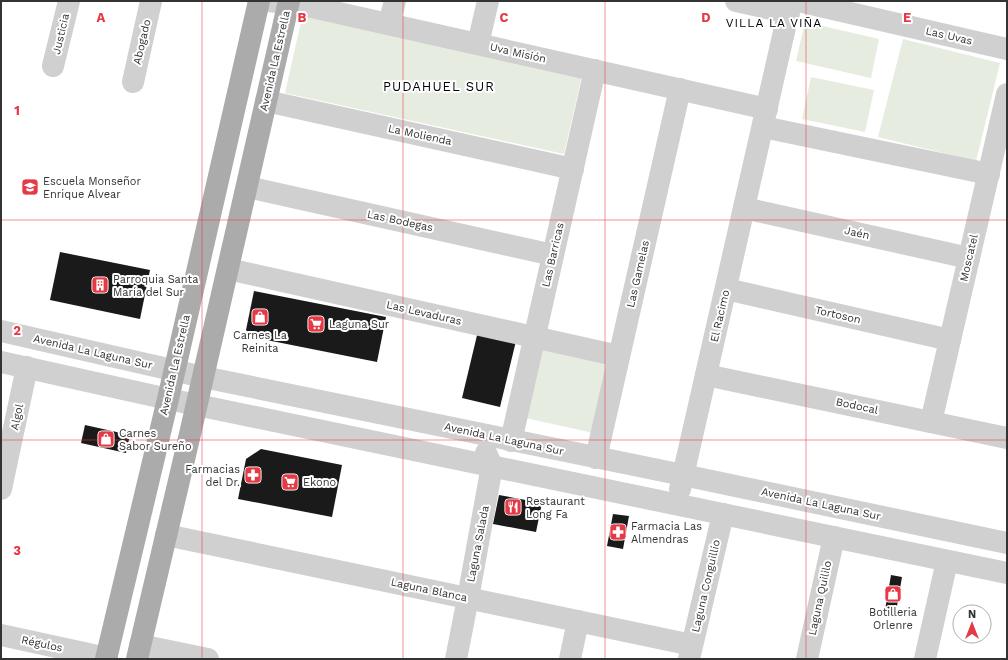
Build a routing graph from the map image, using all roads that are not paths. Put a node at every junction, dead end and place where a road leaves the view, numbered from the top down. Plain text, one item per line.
1 (68, 1) edge
2 (151, 1) edge
3 (259, 1) edge
4 (395, 1) edge
5 (488, 1) edge
6 (736, 1) edge
7 (282, 2) edge
8 (793, 5) edge
9 (389, 24) junction
10 (478, 44) junction
11 (1007, 49) edge
12 (53, 66) dead end
13 (595, 70) junction
14 (133, 82) dead end
15 (680, 89) junction
16 (1007, 94) edge
17 (266, 102) junction
18 (765, 118) junction
19 (573, 169) junction
20 (988, 174) junction
21 (247, 187) junction
22 (744, 208) junction
23 (553, 255) junction
24 (969, 258) junction
25 (228, 269) junction
26 (726, 289) junction
27 (1, 331) edge
28 (535, 337) junction
29 (950, 340) junction
30 (619, 356) junction
31 (1, 362) edge
32 (27, 367) junction
33 (174, 371) junction
34 (706, 375) junction
35 (204, 377) junction
36 (168, 399) junction
37 (197, 405) junction
38 (931, 422) junction
39 (475, 433) junction
40 (1007, 438) edge
41 (511, 441) junction
42 (596, 458) junction
43 (492, 466) junction
44 (684, 475) junction
45 (1, 489) edge
46 (676, 505) junction
47 (723, 514) junction
48 (166, 535) junction
49 (834, 537) junction
50 (1007, 543) edge
51 (947, 560) junction
52 (1007, 573) edge
53 (468, 598) junction
54 (578, 621) junction
55 (1, 635) edge
56 (138, 652) edge
57 (691, 652) edge
58 (107, 658) edge
59 (208, 659) edge
60 (456, 659) edge
61 (570, 659) edge
62 (807, 659) edge
63 (925, 659) edge

1 - 12 street, Justicia
2 - 14 street, Abogado
3 - 33 main road, Avenida La Estrella
4 - 9 street
5 - 10 street
6 - 8 street, Las Uvas
7 - 9 street, Uva Misión
7 - 17 main road, Avenida La Estrella
8 - 11 street, Las Uvas
8 - 18 street, El Racimo
9 - 10 street, Uva Misión
10 - 13 street, Uva Misión
13 - 15 street, Uva Misión
13 - 19 street, Las Barricas
15 - 18 street, Uva Misión
15 - 30 street, Las Gamelas
16 - 20 street, Moscatel
17 - 19 street, La Molienda
17 - 21 main road, Avenida La Estrella
18 - 20 street
18 - 22 street, El Racimo
19 - 23 street, Las Barricas
20 - 24 street, Moscatel
21 - 23 street, Las Bodegas
21 - 25 main road, Avenida La Estrella
22 - 24 street, Jaén
22 - 26 street, El Racimo
23 - 28 street, Las Barricas
24 - 29 street, Moscatel
25 - 28 street, Las Levaduras
25 - 35 main road, Avenida La Estrella
26 - 29 street, Tortoson
26 - 34 street, El Racimo
27 - 33 street, Avenida La Laguna Sur
28 - 30 street, Las Levaduras
28 - 41 street, Las Barricas
29 - 38 street, Moscatel
30 - 42 street, Las Gamelas
31 - 32 street
32 - 36 street
32 - 45 street, Algol
33 - 35 street, Avenida La Laguna Sur
33 - 36 main road, Avenida La Estrella
34 - 38 street, Bodocal
34 - 44 street, El Racimo
35 - 37 main road, Avenida La Estrella
35 - 39 street, Avenida La Laguna Sur
36 - 37 street
36 - 58 main road, Avenida La Estrella
37 - 43 street
37 - 48 main road, Avenida La Estrella
38 - 40 street, Bodocal
39 - 41 street, Avenida La Laguna Sur
39 - 43 street
41 - 42 street, Avenida La Laguna Sur
42 - 44 street, Avenida La Laguna Sur
43 - 46 street
43 - 53 street, Laguna Salada
44 - 46 street, El Racimo
44 - 50 street, Avenida La Laguna Sur
46 - 47 street
47 - 49 street
47 - 57 street, Laguna Conguillío
48 - 53 street, Laguna Blanca
48 - 56 main road, Avenida La Estrella
49 - 51 street
49 - 62 street, Laguna Quililo
51 - 52 street
51 - 63 street
53 - 54 street, Laguna Blanca
53 - 60 street, Laguna Salada
54 - 57 street, Laguna Blanca
54 - 61 street
55 - 58 street, Régulos
56 - 59 street

